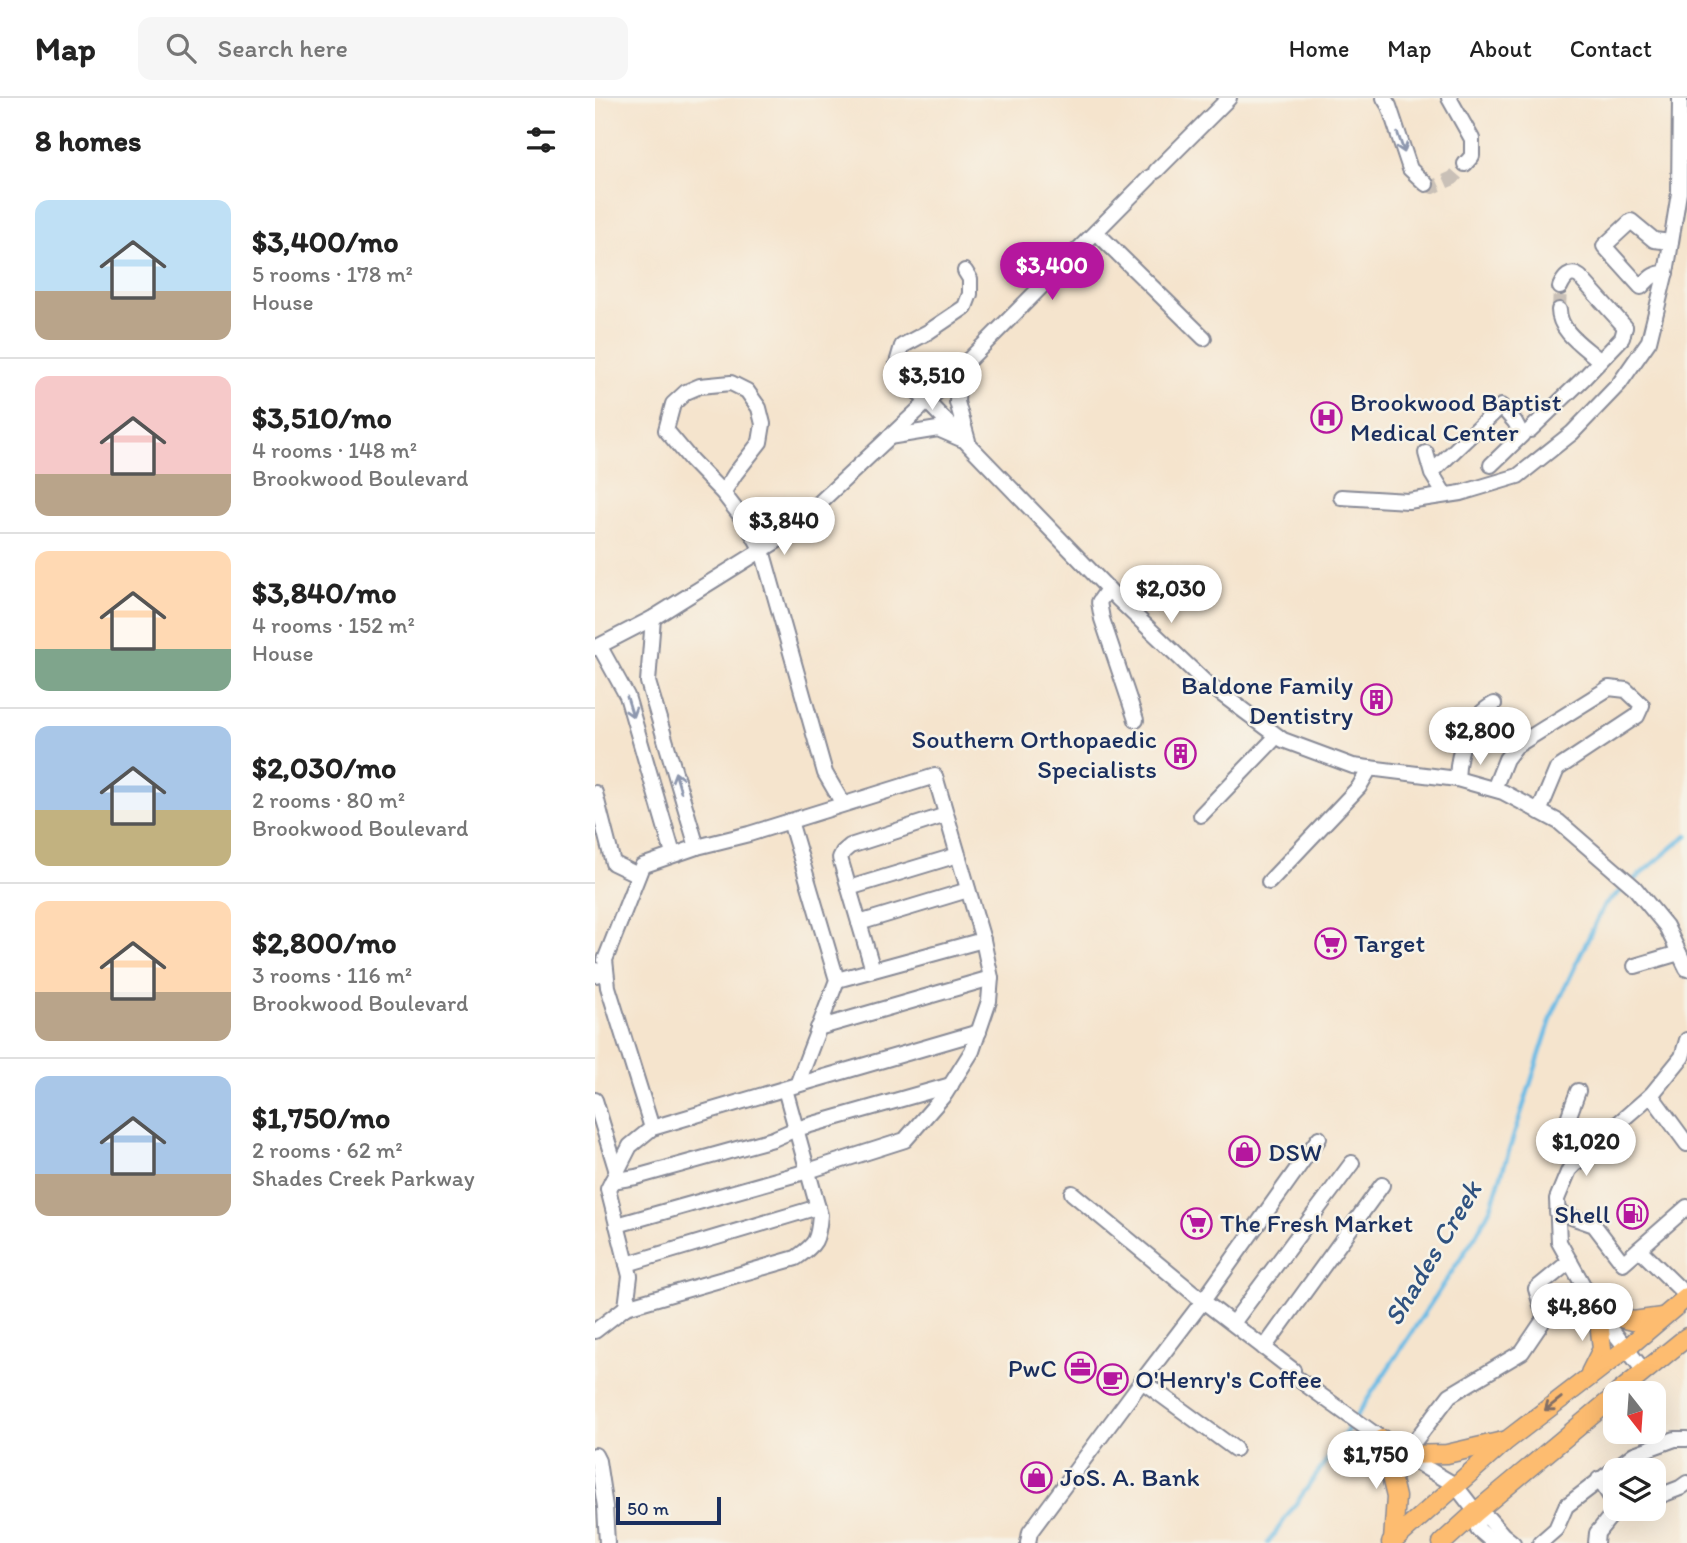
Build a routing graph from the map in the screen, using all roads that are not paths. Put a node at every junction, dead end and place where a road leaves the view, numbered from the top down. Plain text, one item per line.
1 (1229, 98) edge
2 (1384, 98) edge
3 (1449, 98) edge
4 (1680, 98) edge
5 (1465, 164) dead end
6 (1426, 184) dead end
7 (1096, 232) junction
8 (1671, 243) junction
9 (965, 271) dead end
10 (1666, 273) junction
11 (1560, 287) dead end
12 (1559, 310) tunnel mouth
13 (1624, 332) junction
14 (1651, 333) junction
15 (1204, 338) dead end
16 (1600, 361) junction
17 (959, 370) junction
18 (928, 401) junction
19 (1530, 430) dead end
20 (890, 437) junction
21 (968, 443) junction
22 (1426, 453) dead end
23 (1491, 465) dead end
24 (1432, 472) junction
25 (723, 493) junction
26 (1445, 495) junction
27 (1341, 497) dead end
28 (762, 550) junction
29 (1108, 589) junction
30 (653, 618) junction
31 (597, 648) edge
32 (1494, 704) dead end
33 (1136, 720) dead end
34 (1277, 736) junction
35 (1370, 768) junction
36 (1457, 779) junction
37 (1495, 789) junction
38 (595, 793) edge
39 (843, 804) junction
40 (1539, 812) junction
41 (946, 815) junction
42 (1201, 815) dead end
43 (790, 821) junction
44 (697, 847) junction
45 (673, 854) junction
46 (958, 855) junction
47 (638, 875) junction
48 (1269, 882) dead end
49 (849, 888) junction
50 (968, 890) junction
51 (859, 923) junction
52 (983, 940) junction
53 (1679, 953) junction
54 (1635, 966) dead end
55 (1687, 969) edge
56 (873, 970) junction
57 (598, 973) edge
58 (991, 978) junction
59 (837, 980) junction
60 (818, 1028) junction
61 (979, 1032) junction
62 (1687, 1040) edge
63 (951, 1085) junction
64 (791, 1087) junction
65 (1578, 1091) dead end
66 (1651, 1095) junction
67 (595, 1100) edge
68 (652, 1128) junction
69 (796, 1129) junction
70 (1319, 1138) dead end
71 (1687, 1144) edge
72 (1579, 1161) junction
73 (1352, 1163) dead end
74 (808, 1171) junction
75 (608, 1184) edge
76 (1382, 1185) dead end
77 (1072, 1193) dead end
78 (818, 1207) junction
79 (1687, 1207) edge
80 (1557, 1212) junction
81 (617, 1226) junction
82 (1639, 1249) junction
83 (1570, 1261) junction
84 (627, 1264) junction
85 (1687, 1297) edge
86 (1203, 1301) junction
87 (626, 1307) junction
88 (1598, 1312) junction
89 (1663, 1317) junction
90 (1233, 1324) junction
91 (595, 1331) edge
92 (1687, 1337) edge
93 (1264, 1348) junction
94 (1627, 1348) junction
95 (1644, 1371) junction
96 (1587, 1378) junction
97 (1142, 1381) junction
98 (1632, 1381) edge
99 (1603, 1406) edge
100 (1382, 1439) junction
101 (1687, 1439) edge
102 (1506, 1441) junction
103 (1235, 1449) dead end
104 (595, 1455) edge
105 (1404, 1455) junction
106 (1599, 1479) junction
107 (1687, 1483) edge
108 (1455, 1485) junction
109 (1603, 1485) edge
110 (1666, 1493) edge
111 (1476, 1512) junction
112 (1608, 1521) edge
113 (1392, 1542) edge
114 (607, 1543) edge
115 (1028, 1543) edge
116 (1442, 1543) edge
117 (1494, 1543) edge
118 (1513, 1543) edge
119 (1540, 1543) edge
120 (1596, 1543) edge

1 - 7 street
2 -> 6 street
3 - 5 street
4 - 8 street
7 - 15 street
7 - 17 street
8 - 10 street
8 - 10 street
9 - 18 street
10 - 14 street
11 - 13 street
12 - 16 street
13 - 14 street
13 - 16 street
14 - 26 street
16 - 19 street
17 - 18 street
17 - 21 street
18 - 20 street
18 - 21 street
20 - 21 street
20 - 28 street
21 - 29 street
22 - 24 street
23 - 24 street
24 - 26 street
25 - 25 street
25 - 28 street
26 - 27 street
28 - 30 street
28 - 39 street
29 - 33 street
29 - 34 street
30 - 31 street
44 -> 30 street
31 -> 45 street
32 - 36 street
34 - 35 street
34 - 42 street
35 - 36 street
35 - 48 street
36 - 37 street
37 - 40 street
37 - 40 street
38 - 47 street
39 - 41 street
39 - 43 street
40 - 53 street
41 - 46 street
41 - 49 street
43 - 44 street
43 - 59 street
44 - 45 street
45 - 47 street
46 - 49 street
46 - 50 street
47 - 57 street
49 - 51 street
50 - 51 street
50 - 52 street
51 - 56 street
52 - 56 street
52 - 58 street
53 - 54 street
53 - 55 street
56 - 59 street
57 - 68 street
58 - 60 street
58 - 61 street
59 - 60 street
60 - 64 street
61 - 63 street
61 - 64 street
62 - 66 street
63 - 69 street
63 - 74 street
64 - 68 street
64 - 69 street
65 - 72 street
66 - 71 street
66 - 72 street
67 - 75 street
68 - 75 street
69 - 74 street
69 - 75 street
70 - 86 street
72 - 80 street
73 - 90 street
74 - 78 street
74 - 81 street
75 - 81 street
76 - 93 street
77 - 86 street
78 - 84 street
78 - 87 street
79 - 82 street
80 - 82 street
80 - 83 street
81 - 84 street
82 - 85 street
83 - 88 street
83 - 105 street
84 - 87 street
85 - 89 main road
86 - 90 street
86 - 97 street
87 - 91 street
88 - 89 main road
88 - 94 street
88 - 96 main road
89 - 94 main road
90 - 93 street
92 - 95 main road
93 - 100 street
94 - 95 street
94 - 96 main road
95 - 98 main road
96 -> 102 main road
97 - 103 street
97 - 115 street
99 - 111 main road
100 - 105 street
100 - 113 main road
101 - 106 street
102 - 105 main road
102 - 108 main road
104 - 114 street
105 - 108 street
106 - 109 street
106 - 119 street
107 - 110 street
108 - 111 street
108 - 113 main road
111 - 116 main road
111 - 117 street
111 - 118 street
112 - 120 street

